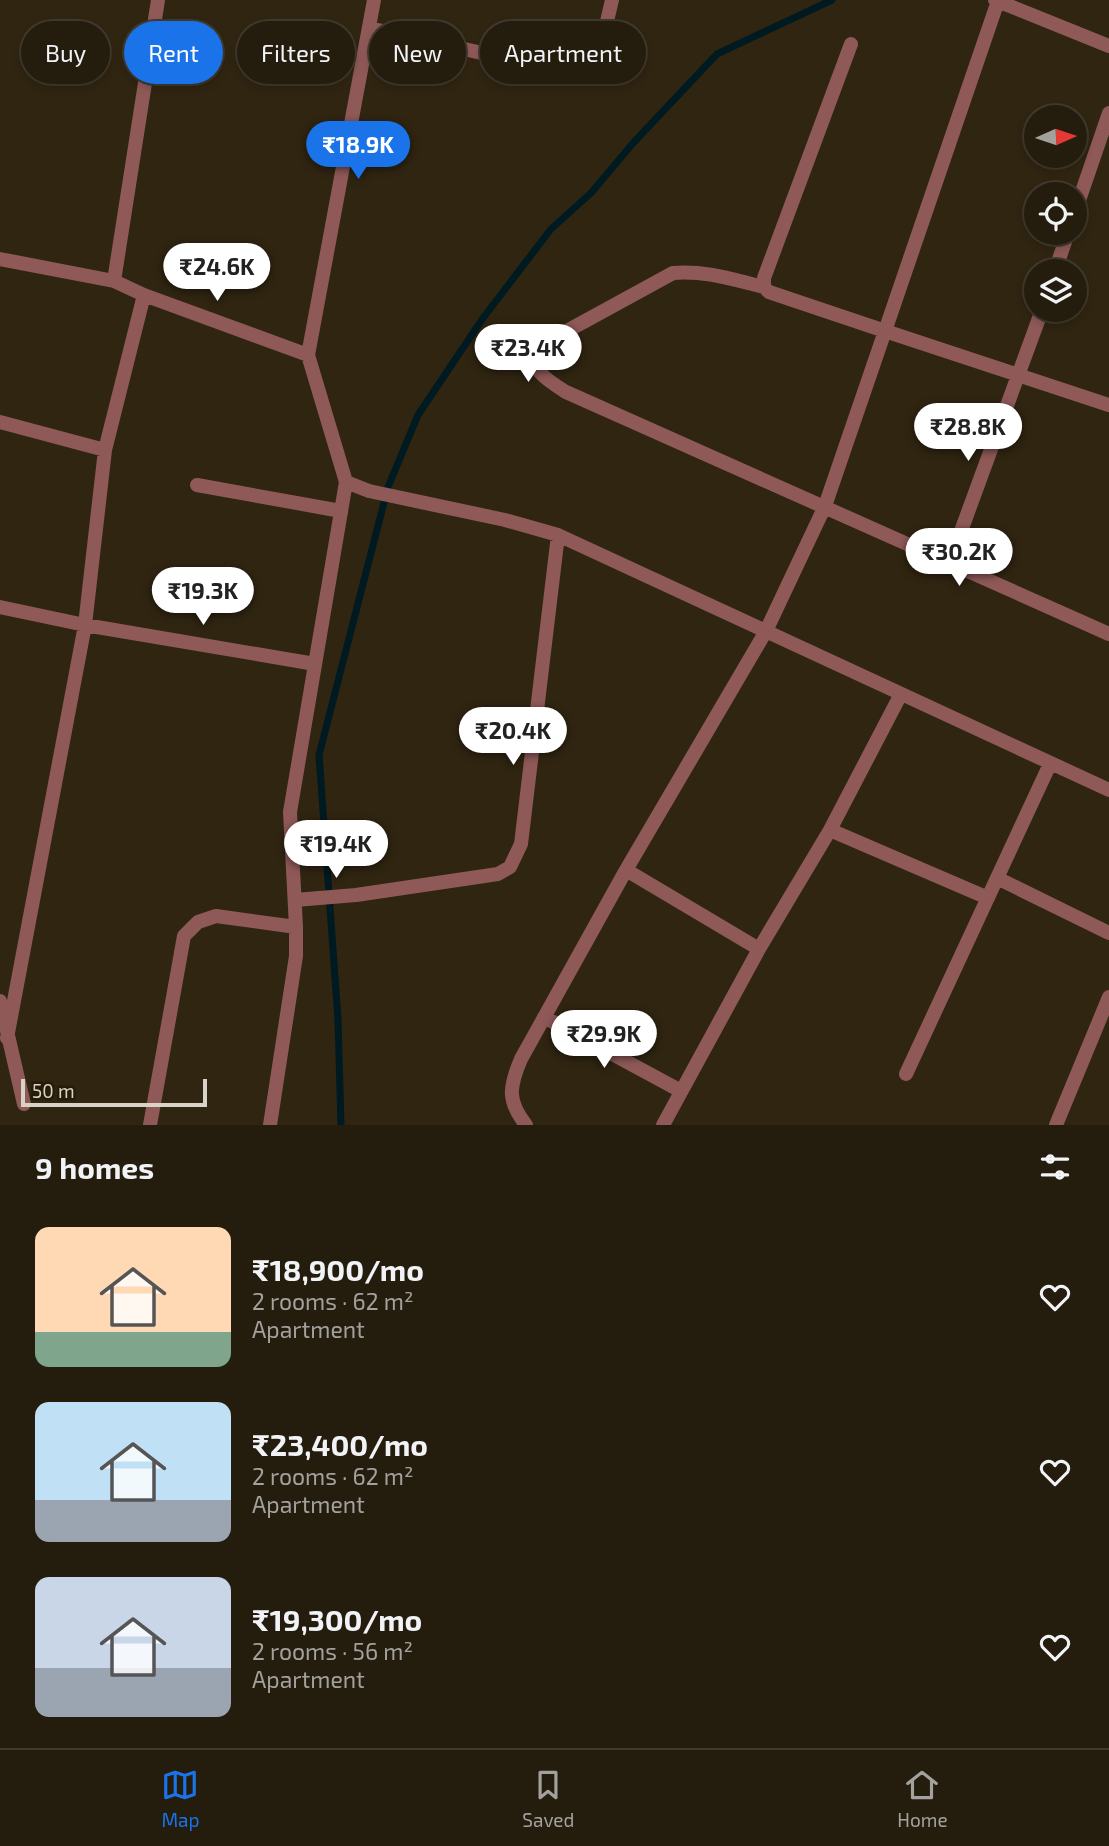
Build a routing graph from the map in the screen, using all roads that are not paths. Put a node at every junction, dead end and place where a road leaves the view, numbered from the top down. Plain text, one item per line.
1 (158, 0) edge
2 (374, 0) edge
3 (612, 0) edge
4 (996, 1) edge
5 (370, 21) edge
6 (369, 29) edge
7 (852, 44) dead end
8 (1109, 46) edge
9 (466, 50) edge
10 (1109, 113) edge
11 (1085, 182) edge
12 (0, 259) edge
13 (114, 281) junction
14 (764, 287) junction
15 (144, 295) junction
16 (1038, 322) edge
17 (885, 331) junction
18 (308, 355) junction
19 (1020, 374) junction
20 (1109, 405) edge
21 (0, 422) edge
22 (105, 450) junction
23 (346, 482) junction
24 (197, 485) dead end
25 (825, 506) junction
26 (341, 510) junction
27 (558, 535) junction
28 (949, 564) junction
29 (0, 607) edge
30 (85, 625) junction
31 (766, 631) junction
32 (1109, 634) edge
33 (315, 664) junction
34 (901, 694) junction
35 (1050, 764) junction
36 (1109, 790) edge
37 (830, 830) junction
38 (626, 870) junction
39 (997, 878) junction
40 (988, 898) junction
41 (295, 900) junction
42 (296, 927) junction
43 (1109, 933) edge
44 (759, 949) junction
45 (1109, 997) edge
46 (0, 1001) edge
47 (544, 1017) junction
48 (7, 1038) junction
49 (906, 1074) dead end
50 (681, 1091) junction
51 (24, 1104) dead end
52 (150, 1125) edge
53 (270, 1125) edge
54 (526, 1125) edge
55 (663, 1125) edge
56 (1056, 1125) edge

1 - 13 street
2 - 5 street
3 - 9 street
4 - 8 street
4 - 17 street
6 - 18 street
7 - 14 street
10 - 11 street
12 - 13 street
13 - 15 street
14 - 17 street
14 - 25 street
15 - 18 street
15 - 22 street
16 - 19 street
17 - 19 street
17 - 25 street
18 - 23 street
19 - 20 street
19 - 28 street
21 - 22 street
22 - 30 street
23 - 26 street
23 - 27 street
24 - 26 street
25 - 28 street
25 - 31 street
26 - 33 street
27 - 31 street
27 - 41 street
28 - 32 street
29 - 30 street
30 - 33 street
30 - 48 street
31 - 34 street
31 - 38 street
33 - 41 street
34 - 35 street
34 - 37 street
35 - 36 street
35 - 39 street
37 - 40 street
37 - 44 street
38 - 44 street
38 - 47 street
39 - 40 street
39 - 43 street
40 - 49 street
41 - 42 street
42 - 52 street
42 - 53 street
44 - 50 street
45 - 56 street
46 - 48 street
47 - 50 street
47 - 54 street
48 - 51 street
50 - 55 street

